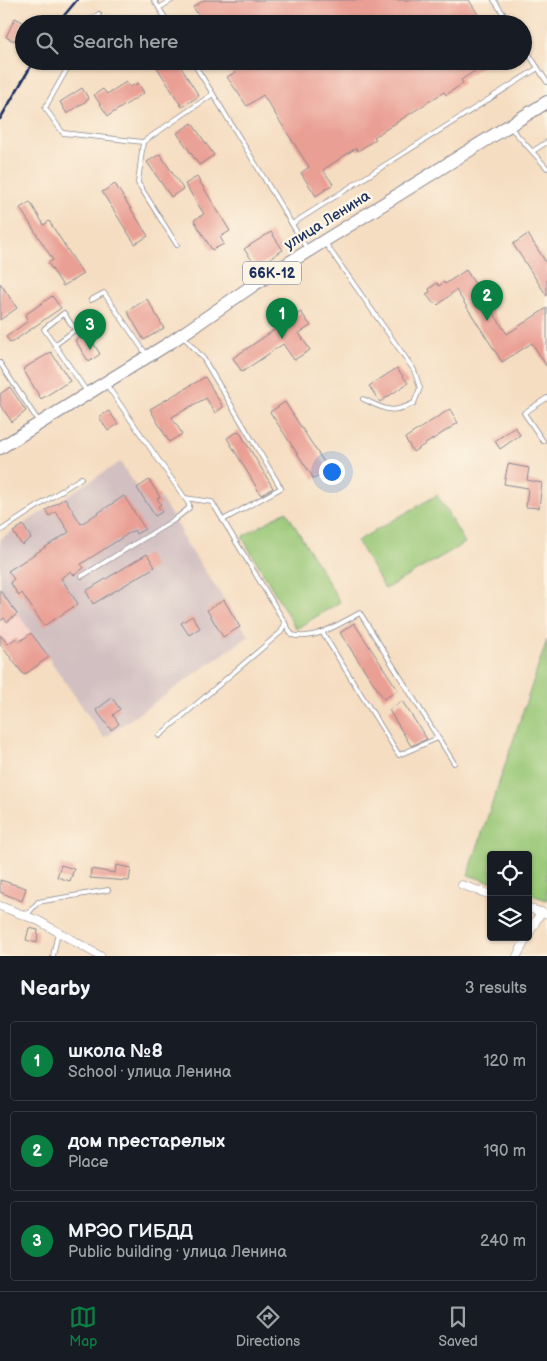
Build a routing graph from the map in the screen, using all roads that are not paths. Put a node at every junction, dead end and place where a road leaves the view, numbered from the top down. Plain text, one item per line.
1 (154, 0) edge
2 (172, 0) edge
3 (494, 0) edge
4 (159, 8) junction
5 (163, 15) edge
6 (504, 15) edge
7 (532, 59) edge
8 (538, 68) junction
9 (66, 70) edge
10 (198, 70) edge
11 (547, 82) edge
12 (213, 94) junction
13 (547, 102) edge
14 (509, 126) junction
15 (143, 142) junction
16 (547, 142) edge
17 (533, 151) junction
18 (547, 168) edge
19 (292, 224) junction
20 (324, 241) junction
21 (177, 245) dead end
22 (309, 250) junction
23 (92, 300) dead end
24 (181, 334) junction
25 (55, 345) junction
26 (147, 356) junction
27 (0, 363) edge
28 (105, 383) junction
29 (88, 393) junction
30 (547, 398) edge
31 (363, 399) dead end
32 (40, 424) junction
33 (542, 441) dead end
34 (0, 448) edge
35 (81, 478) dead end
36 (185, 498) junction
37 (223, 520) junction
38 (0, 531) edge
39 (82, 576) dead end
40 (285, 623) junction
41 (322, 632) junction
42 (159, 736) dead end
43 (438, 738) junction
44 (454, 762) dead end
45 (462, 886) dead end
46 (108, 890) dead end
47 (487, 894) edge
48 (0, 906) edge
49 (532, 909) edge
50 (544, 913) edge
51 (26, 916) junction
52 (532, 930) edge
53 (58, 932) junction
54 (525, 941) edge
55 (53, 956) edge
56 (100, 956) edge
57 (517, 956) edge

1 - 4 lane
2 - 4 lane
3 - 6 lane
4 - 5 lane
7 - 8 lane
8 - 11 lane
8 - 19 lane
9 - 15 lane
10 - 12 lane
12 - 15 lane
12 - 19 lane
13 - 14 main road, улица Ленина / 66К-12
14 - 17 lane
14 - 20 main road, улица Ленина / 66К-12
15 - 21 lane
16 - 17 lane
17 - 18 lane
19 - 22 lane
20 - 22 main road, улица Ленина / 66К-12
20 - 31 lane
22 - 24 main road, улица Ленина / 66К-12
23 - 26 lane
24 - 26 main road, улица Ленина / 66К-12
24 - 37 lane
25 - 25 lane
25 - 29 lane
26 - 28 main road, улица Ленина / 66К-12
27 - 32 lane
28 - 29 main road, улица Ленина / 66К-12
28 - 36 lane
29 - 32 main road, улица Ленина / 66К-12
30 - 33 lane
32 - 34 main road, улица Ленина / 66К-12
35 - 38 lane
36 - 37 lane
36 - 39 lane
37 - 40 lane
40 - 41 lane
40 - 42 lane
41 - 43 lane
41 - 43 lane
43 - 44 lane
45 - 47 street
46 - 51 lane
48 - 51 street
49 - 50 street
50 - 52 street
51 - 53 street
53 - 55 lane
53 - 56 street
54 - 57 street

